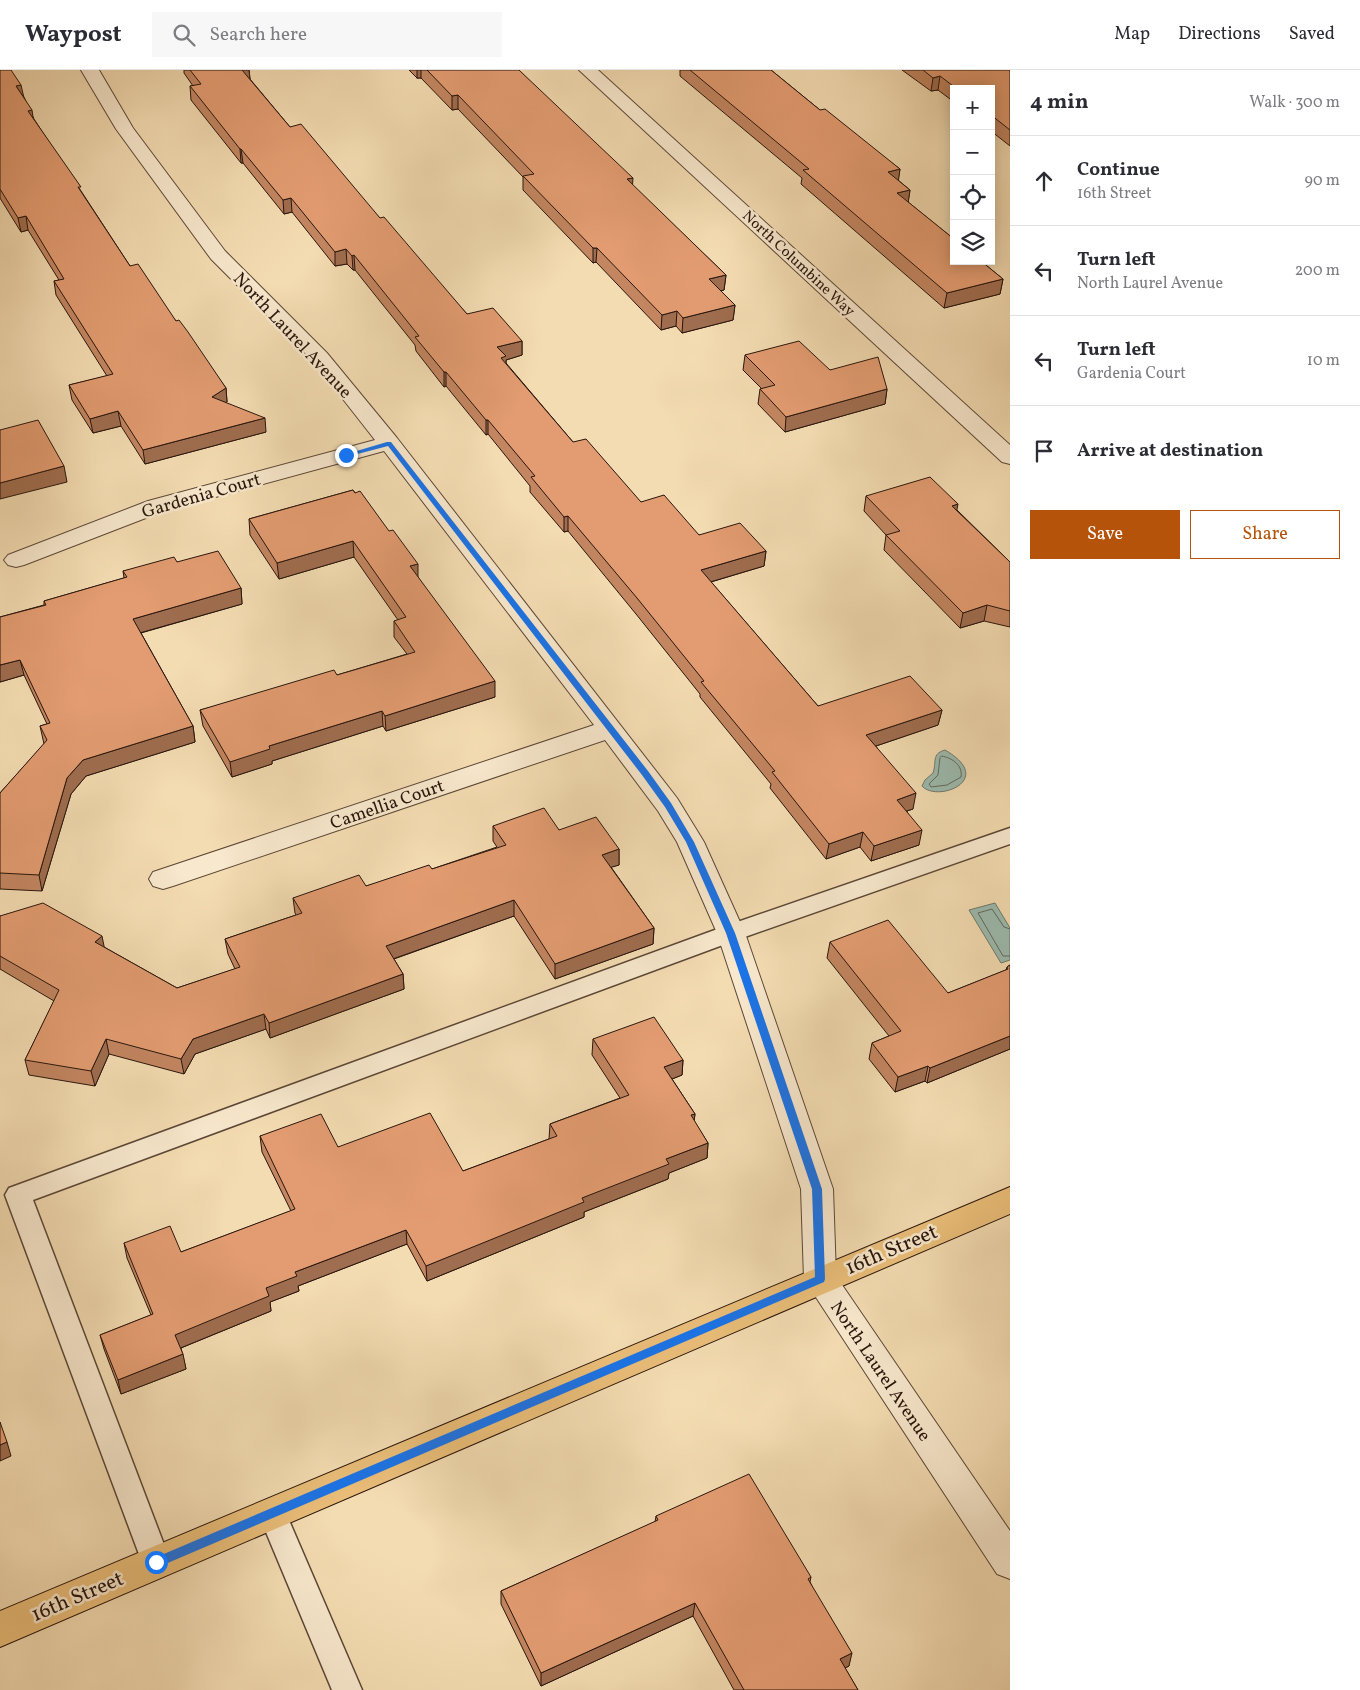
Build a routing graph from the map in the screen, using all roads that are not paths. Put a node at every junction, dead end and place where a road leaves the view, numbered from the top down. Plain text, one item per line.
1 (90, 70) edge
2 (588, 70) edge
3 (389, 443) junction
4 (1010, 457) edge
5 (16, 560) dead end
6 (610, 729) junction
7 (1010, 836) edge
8 (163, 879) dead end
9 (731, 933) junction
10 (1010, 1200) edge
11 (820, 1279) junction
12 (272, 1513) junction
13 (156, 1562) junction
14 (1010, 1562) edge
15 (0, 1629) edge
16 (347, 1690) edge

1 - 3 street, North Laurel Avenue
2 - 4 street, North Columbine Way
3 - 5 street, Gardenia Court
3 - 6 street, North Laurel Avenue
6 - 8 street, Camellia Court
6 - 9 street, North Laurel Avenue
7 - 9 lane
9 - 11 street, North Laurel Avenue
9 - 13 lane
10 - 11 main road, 16th Street
11 - 12 main road, 16th Street
11 - 14 street, North Laurel Avenue
12 - 13 main road, 16th Street
12 - 16 lane
13 - 15 main road, 16th Street

